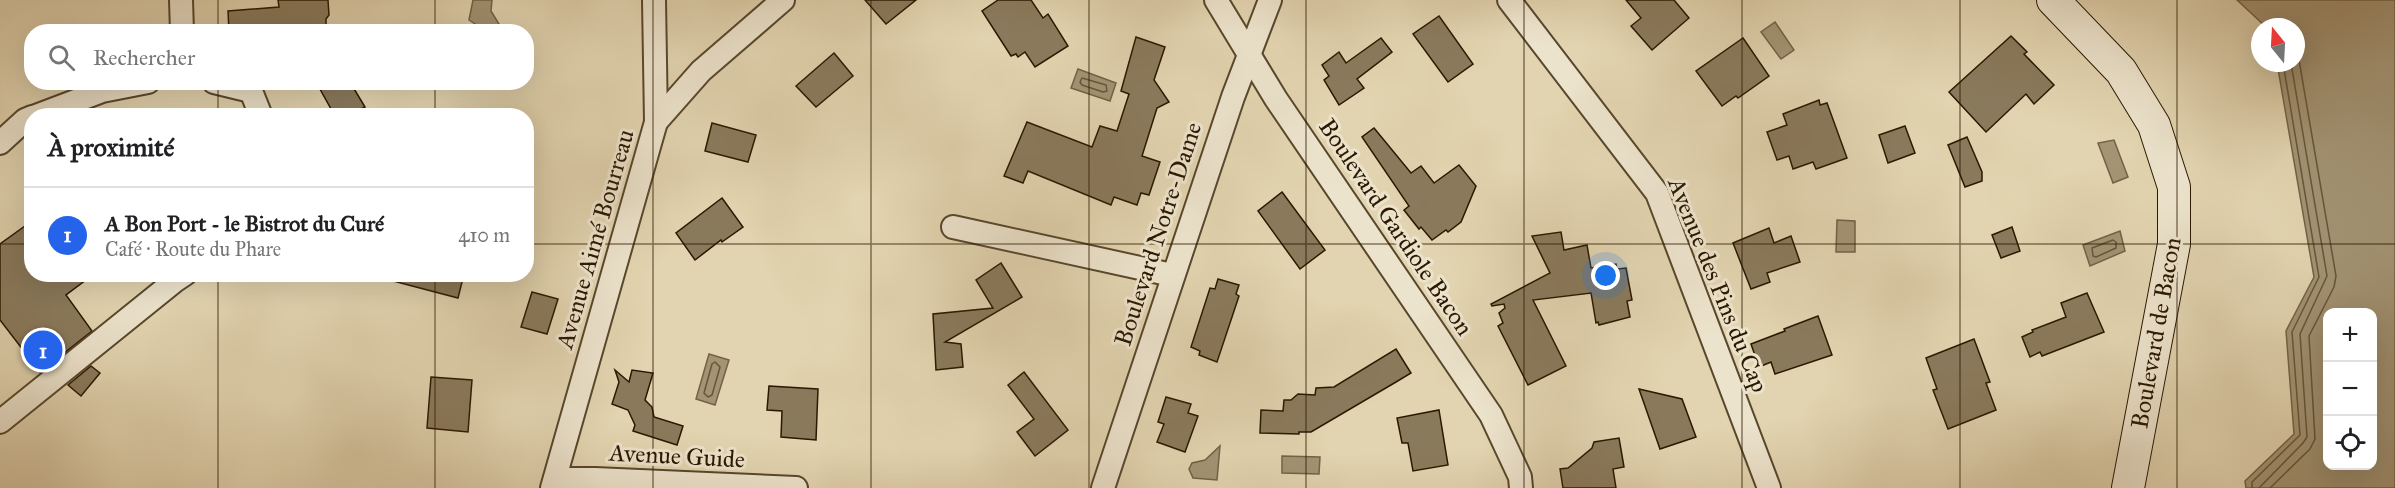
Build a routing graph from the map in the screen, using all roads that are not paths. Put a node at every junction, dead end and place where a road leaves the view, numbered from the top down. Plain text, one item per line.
1 (181, 0) edge
2 (654, 0) edge
3 (783, 0) edge
4 (1216, 0) edge
5 (1270, 0) edge
6 (1509, 0) edge
7 (2053, 0) edge
8 (182, 24) edge
9 (1249, 52) junction
10 (107, 90) edge
11 (247, 90) edge
12 (57, 108) edge
13 (258, 108) edge
14 (24, 121) edge
15 (656, 122) junction
16 (0, 143) edge
17 (953, 227) dead end
18 (1172, 275) junction
19 (173, 282) edge
20 (0, 422) edge
21 (553, 484) edge
22 (796, 488) edge
23 (1103, 488) edge
24 (1521, 488) edge
25 (1769, 488) edge
26 (2128, 488) edge

1 - 8 street
2 - 15 street, Avenue Aimé Bourreau
3 - 15 street
4 - 9 street, Boulevard Gardiole Bacon
5 - 9 street, Boulevard Notre-Dame
6 - 25 street, Avenue des Pins du Cap
7 - 26 street, Boulevard de Bacon
9 - 18 street, Boulevard Notre-Dame
9 - 24 street, Boulevard Gardiole Bacon
10 - 12 street
11 - 13 street
14 - 16 street
15 - 21 street, Avenue Aimé Bourreau
17 - 18 street
18 - 23 street, Boulevard Notre-Dame
19 - 20 street
21 - 22 street, Avenue Guide

